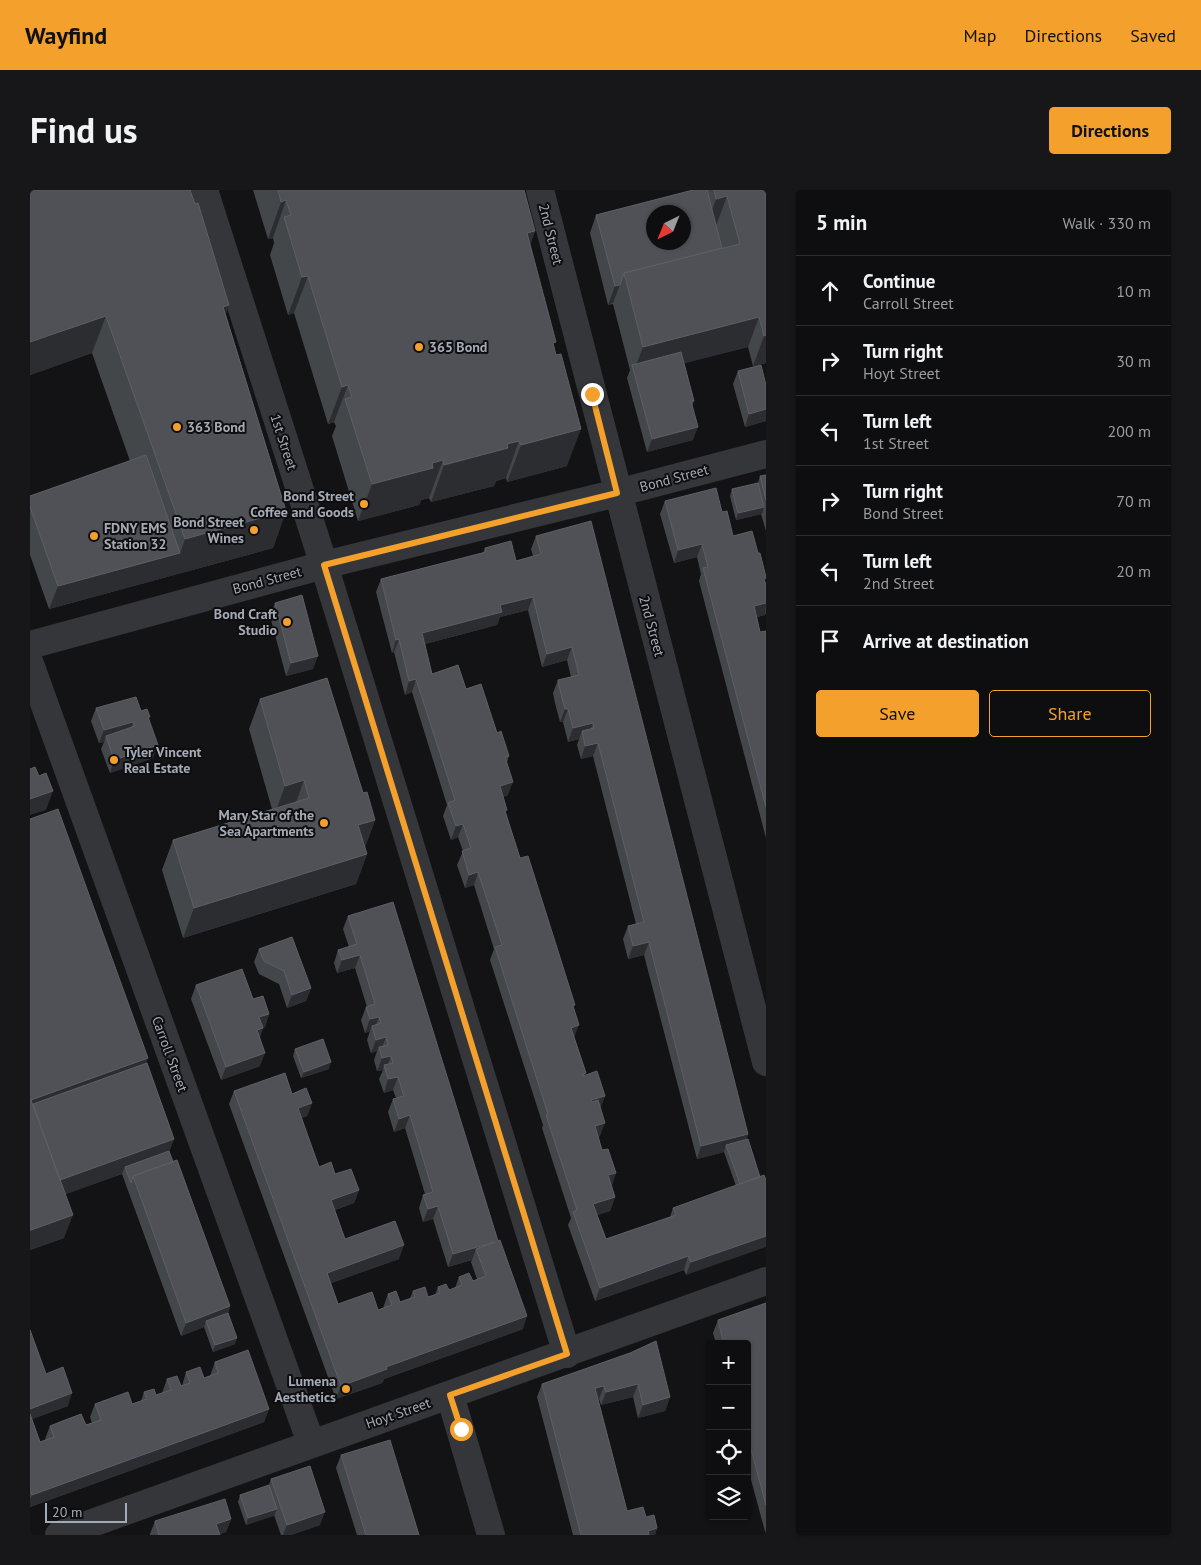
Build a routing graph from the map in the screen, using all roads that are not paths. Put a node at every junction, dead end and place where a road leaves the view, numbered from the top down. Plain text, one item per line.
1 (204, 190) edge
2 (540, 190) edge
3 (766, 454) edge
4 (617, 493) junction
5 (324, 565) junction
6 (30, 645) edge
7 (30, 664) edge
8 (766, 1062) edge
9 (766, 1281) edge
10 (567, 1354) junction
11 (450, 1395) junction
12 (311, 1443) junction
13 (60, 1535) edge
14 (491, 1535) edge

1 - 5 street, 1st Street
2 - 4 street, 2nd Street
3 - 4 street, Bond Street
4 - 5 street, Bond Street
4 - 8 street, 2nd Street
5 - 6 street, Bond Street
5 - 10 street, 1st Street
7 - 12 street, Carroll Street
9 - 10 street, Hoyt Street
10 - 11 street, Hoyt Street
11 - 12 street, Hoyt Street
11 - 14 street
12 - 13 street, Hoyt Street

